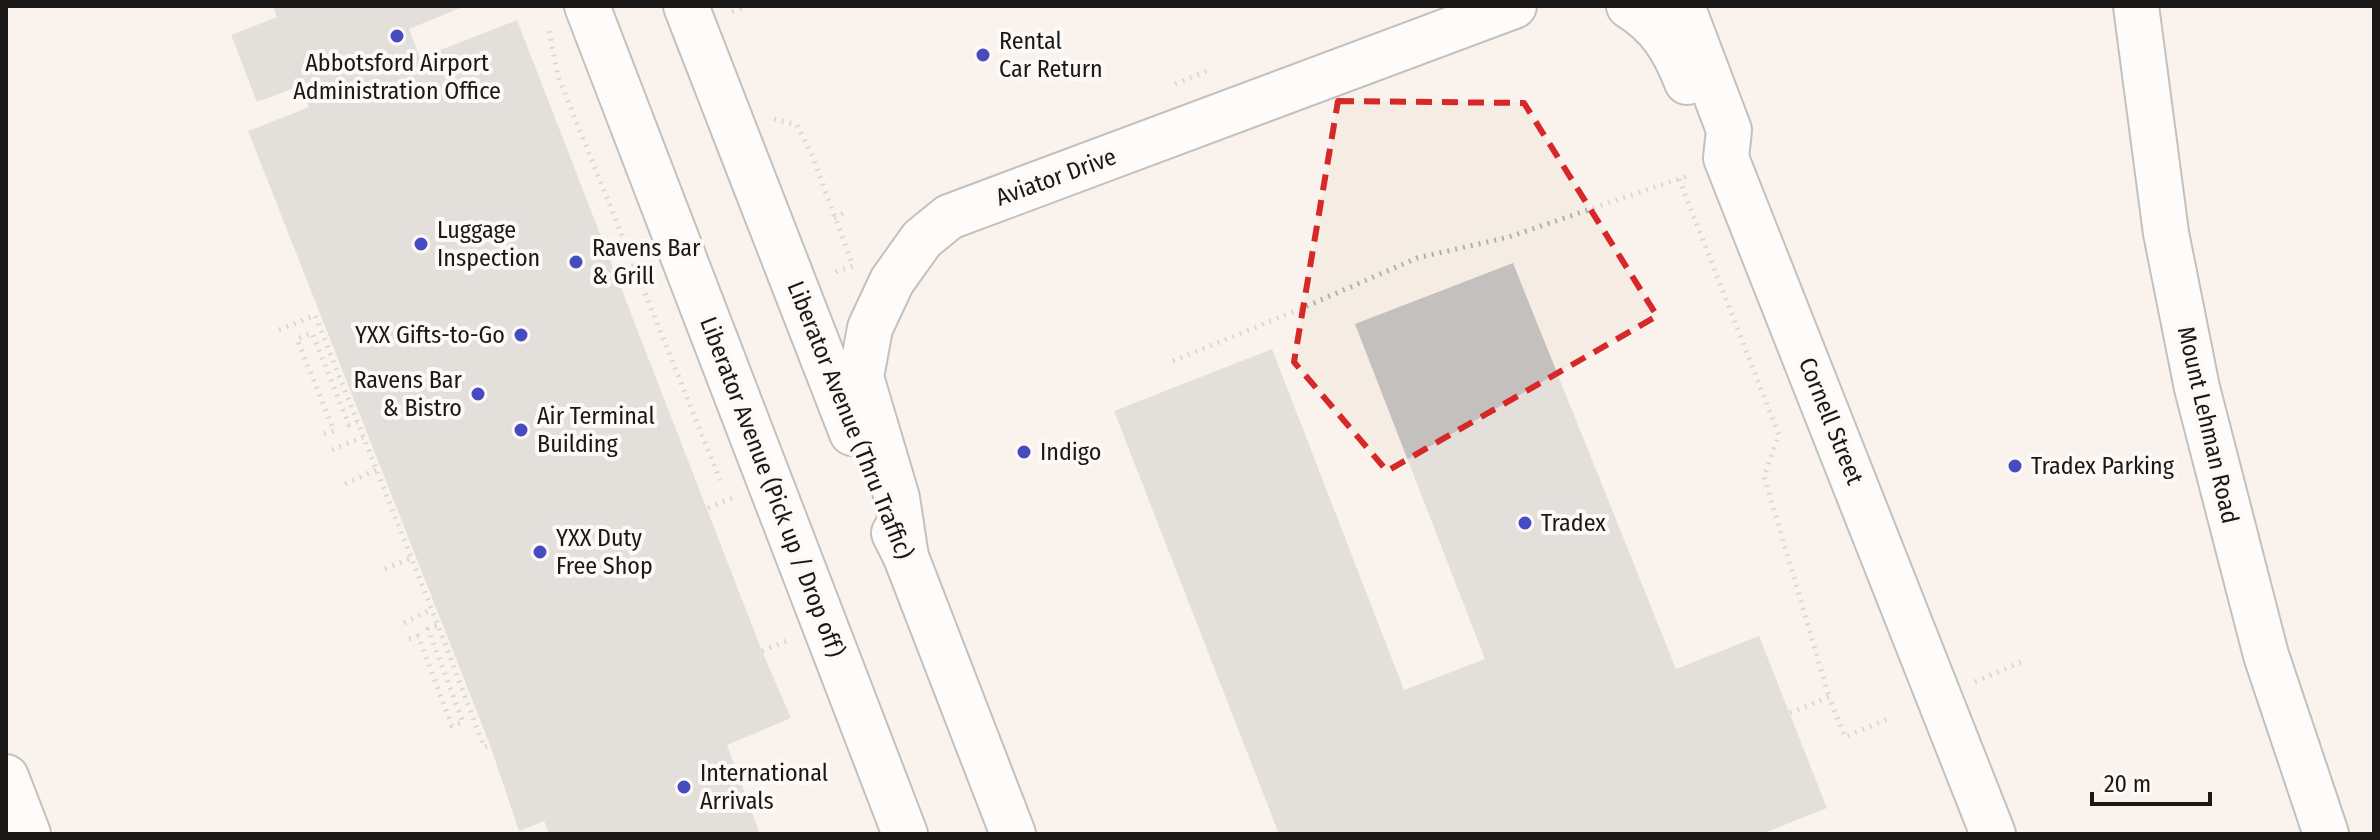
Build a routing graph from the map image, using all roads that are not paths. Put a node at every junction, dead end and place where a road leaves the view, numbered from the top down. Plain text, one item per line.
1 (587, 6) edge
2 (686, 6) edge
3 (1514, 6) edge
4 (1629, 6) edge
5 (1682, 6) edge
6 (2136, 6) edge
7 (1709, 166) junction
8 (906, 557) junction
9 (6, 777) edge
10 (28, 834) edge
11 (905, 834) edge
12 (1013, 834) edge
13 (1993, 834) edge
14 (2326, 834) edge

1 - 11 street, Liberator Avenue (Pick up / Drop off)
2 - 8 street, Liberator Avenue (Thru Traffic)
3 - 8 street, Aviator Drive
4 - 7 street
5 - 7 street, Cornell Street
6 - 14 street, Mount Lehman Road
7 - 13 street, Cornell Street
8 - 12 street, Liberator Avenue (Thru Traffic)
9 - 10 street

